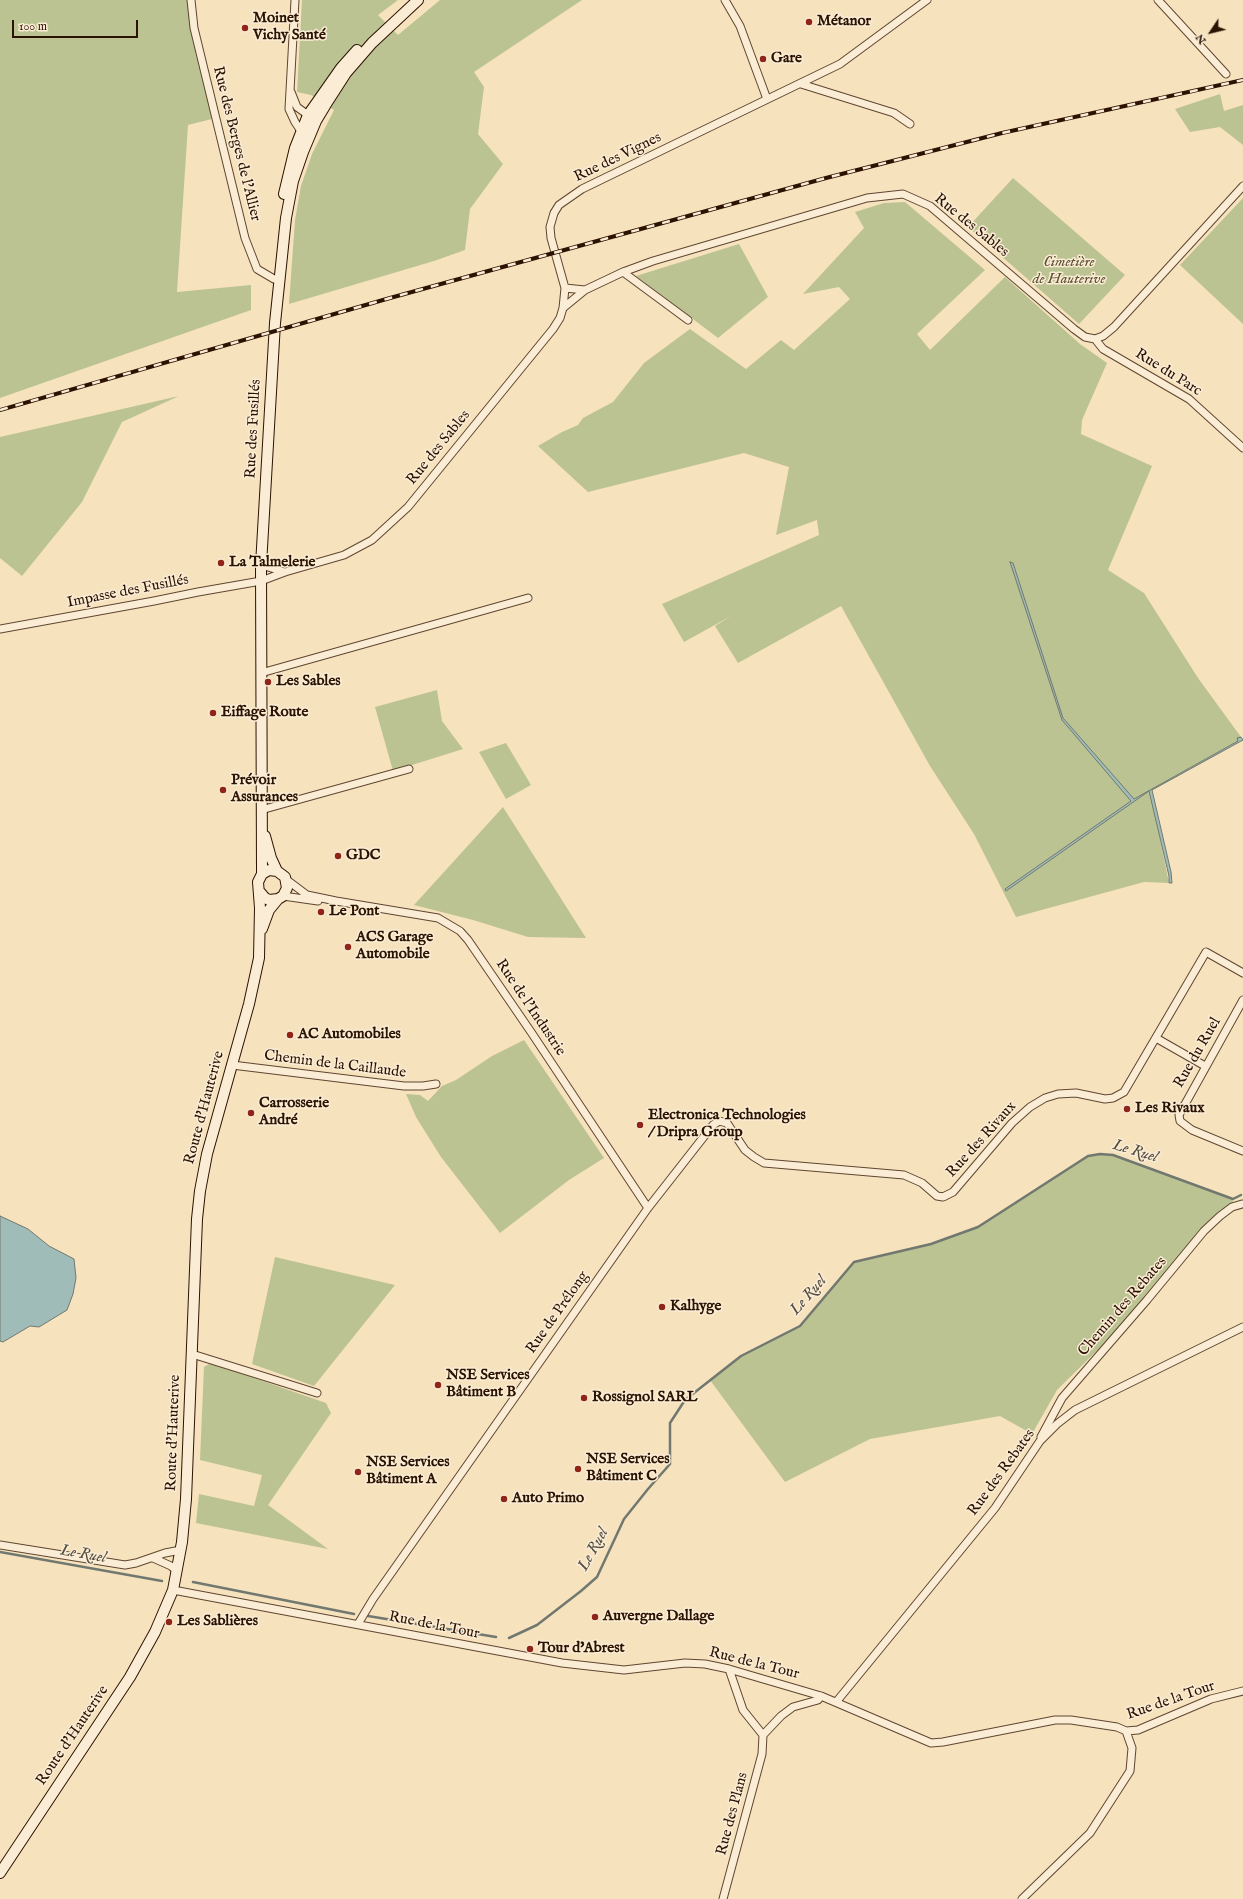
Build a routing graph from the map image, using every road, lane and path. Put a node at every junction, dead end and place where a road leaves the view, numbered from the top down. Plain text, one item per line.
1 (191, 0) edge
2 (295, 0) edge
3 (418, 0) edge
4 (725, 0) edge
5 (927, 0) edge
6 (1158, 0) edge
7 (1226, 74) dead end
8 (801, 84) junction
9 (290, 88) junction
10 (767, 99) junction
11 (312, 118) junction
12 (910, 124) dead end
13 (304, 131) junction
14 (293, 181) junction
15 (1243, 186) edge
16 (623, 272) junction
17 (279, 279) junction
18 (565, 288) junction
19 (585, 290) junction
20 (563, 308) junction
21 (688, 320) dead end
22 (1096, 338) junction
23 (1243, 448) edge
24 (261, 566) junction
25 (285, 572) junction
26 (261, 581) junction
27 (528, 598) dead end
28 (0, 629) edge
29 (261, 673) junction
30 (409, 768) dead end
31 (261, 810) junction
32 (261, 821) junction
33 (277, 871) junction
34 (262, 874) junction
35 (287, 880) junction
36 (259, 890) junction
37 (281, 897) junction
38 (336, 902) junction
39 (259, 950) junction
40 (1243, 973) edge
41 (1243, 1000) edge
42 (1156, 1038) junction
43 (232, 1066) junction
44 (1205, 1066) junction
45 (436, 1084) dead end
46 (720, 1121) joint
47 (1243, 1151) edge
48 (1243, 1205) edge
49 (648, 1208) junction
50 (1243, 1327) edge
51 (192, 1354) junction
52 (317, 1393) dead end
53 (1040, 1441) junction
54 (0, 1545) edge
55 (181, 1550) junction
56 (153, 1558) junction
57 (177, 1571) junction
58 (173, 1590) junction
59 (358, 1624) junction
60 (729, 1669) junction
61 (1243, 1691) edge
62 (821, 1696) junction
63 (837, 1701) junction
64 (1126, 1731) junction
65 (764, 1735) junction
66 (0, 1873) edge
67 (723, 1899) edge
68 (1022, 1899) edge

1 - 17 street, Rue des Berges de l'Allier
2 - 9 street
3 - 11 main road, Rue des Fusillés
4 - 10 street
5 - 8 street, Rue des Vignes
6 - 7 street
8 - 10 street, Rue des Vignes
8 - 12 street
9 - 11 street
9 - 13 street
10 - 18 street, Rue des Vignes
11 - 13 main road, Rue des Fusillés
11 - 14 main road, Rue des Fusillés
13 - 14 street
13 - 17 main road, Rue des Fusillés
14 - 17 main road, Rue des Fusillés
15 - 22 street
16 - 19 street, Rue des Sables
16 - 21 street
16 - 22 street, Rue des Sables
17 - 24 main road, Rue des Fusillés
18 - 19 street
18 - 20 street, Rue des Sables
19 - 20 street, Rue des Sables
20 - 25 street, Rue des Sables
22 - 23 street, Rue du Parc
24 - 25 street
24 - 26 main road, Rue des Fusillés
25 - 26 street, Rue des Sables
26 - 28 street, Impasse des Fusillés
26 - 29 main road
27 - 29 street
29 - 31 main road
30 - 31 street
31 - 32 main road
32 - 33 main road
32 - 34 main road
33 - 34 main road
33 - 35 main road
34 - 36 main road
35 - 37 main road
35 - 38 street, Rue de l'Industrie
36 - 37 main road
36 - 39 main road, Route d'Hauterive
37 - 38 street, Rue de l'Industrie
37 - 39 main road, Route d'Hauterive
38 - 49 street, Rue de l'Industrie
39 - 43 main road, Route d'Hauterive
40 - 42 street, Rue des Rivaux
41 - 44 street, Rue du Ruel
42 - 44 street
42 - 46 street, Rue des Rivaux
43 - 45 street, Chemin de la Caillaude
43 - 51 main road, Route d'Hauterive
44 - 47 street, Rue du Ruel
46 - 49 street, Rue de Prélong
48 - 53 street, Chemin des Rebates
49 - 59 street, Rue de Prélong
50 - 53 street, Rue des Rebates
51 - 52 street
51 - 55 main road, Route d'Hauterive
53 - 63 street, Rue des Rebates
54 - 56 street
55 - 56 street
55 - 57 main road, Route d'Hauterive
56 - 57 street
57 - 58 main road, Route d'Hauterive
58 - 59 street, Rue de la Tour
58 - 66 main road, Route d'Hauterive
59 - 60 street, Rue de la Tour
60 - 62 street, Rue de la Tour
60 - 65 street
61 - 64 street, Rue de la Tour
62 - 63 street, Rue de la Tour
62 - 65 street
63 - 64 street, Rue de la Tour
64 - 68 street
65 - 67 street, Rue des Plans

